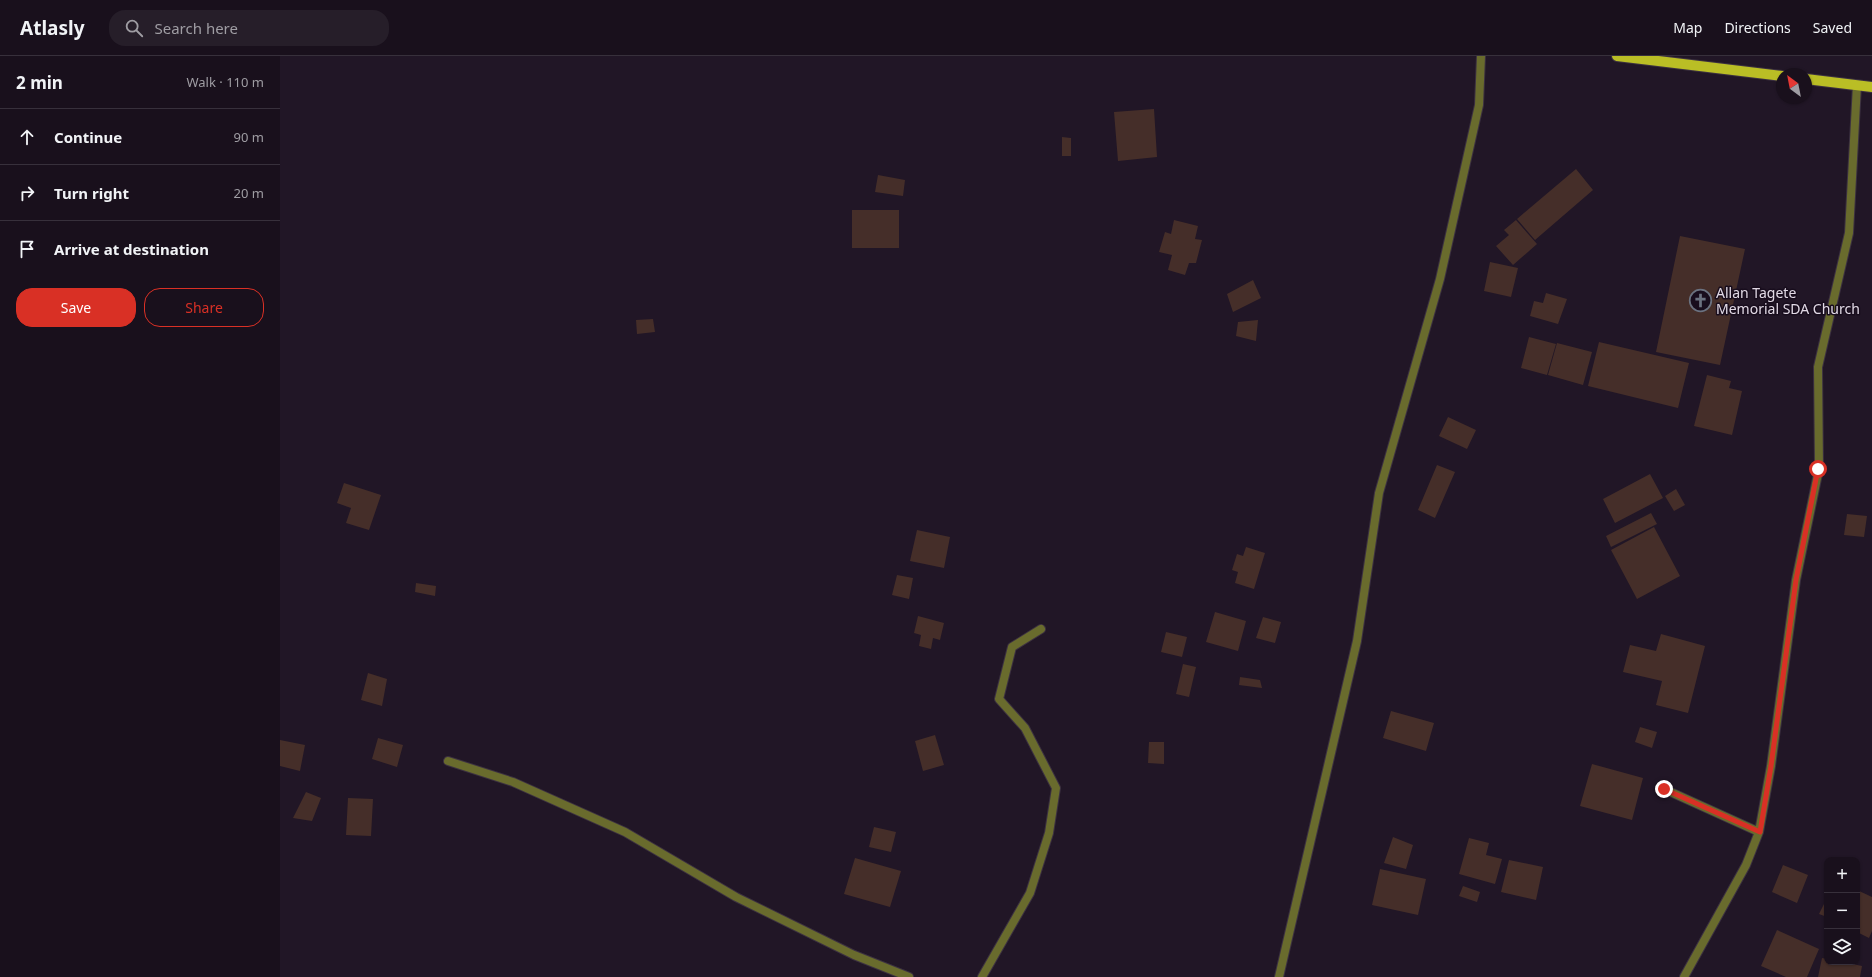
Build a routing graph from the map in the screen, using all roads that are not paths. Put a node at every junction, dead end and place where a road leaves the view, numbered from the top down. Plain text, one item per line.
1 (1481, 56) edge
2 (1617, 56) edge
3 (1776, 75) edge
4 (1812, 80) edge
5 (1856, 85) junction
6 (1872, 87) edge
7 (1041, 629) dead end
8 (448, 761) dead end
9 (1664, 789) dead end
10 (1760, 832) junction
11 (909, 977) edge
12 (982, 977) edge
13 (1279, 977) edge
14 (1684, 977) edge

1 - 13 street
2 - 3 main road
4 - 5 main road
5 - 6 main road
5 - 10 street
7 - 12 street
8 - 11 street
9 - 10 street
10 - 14 street

